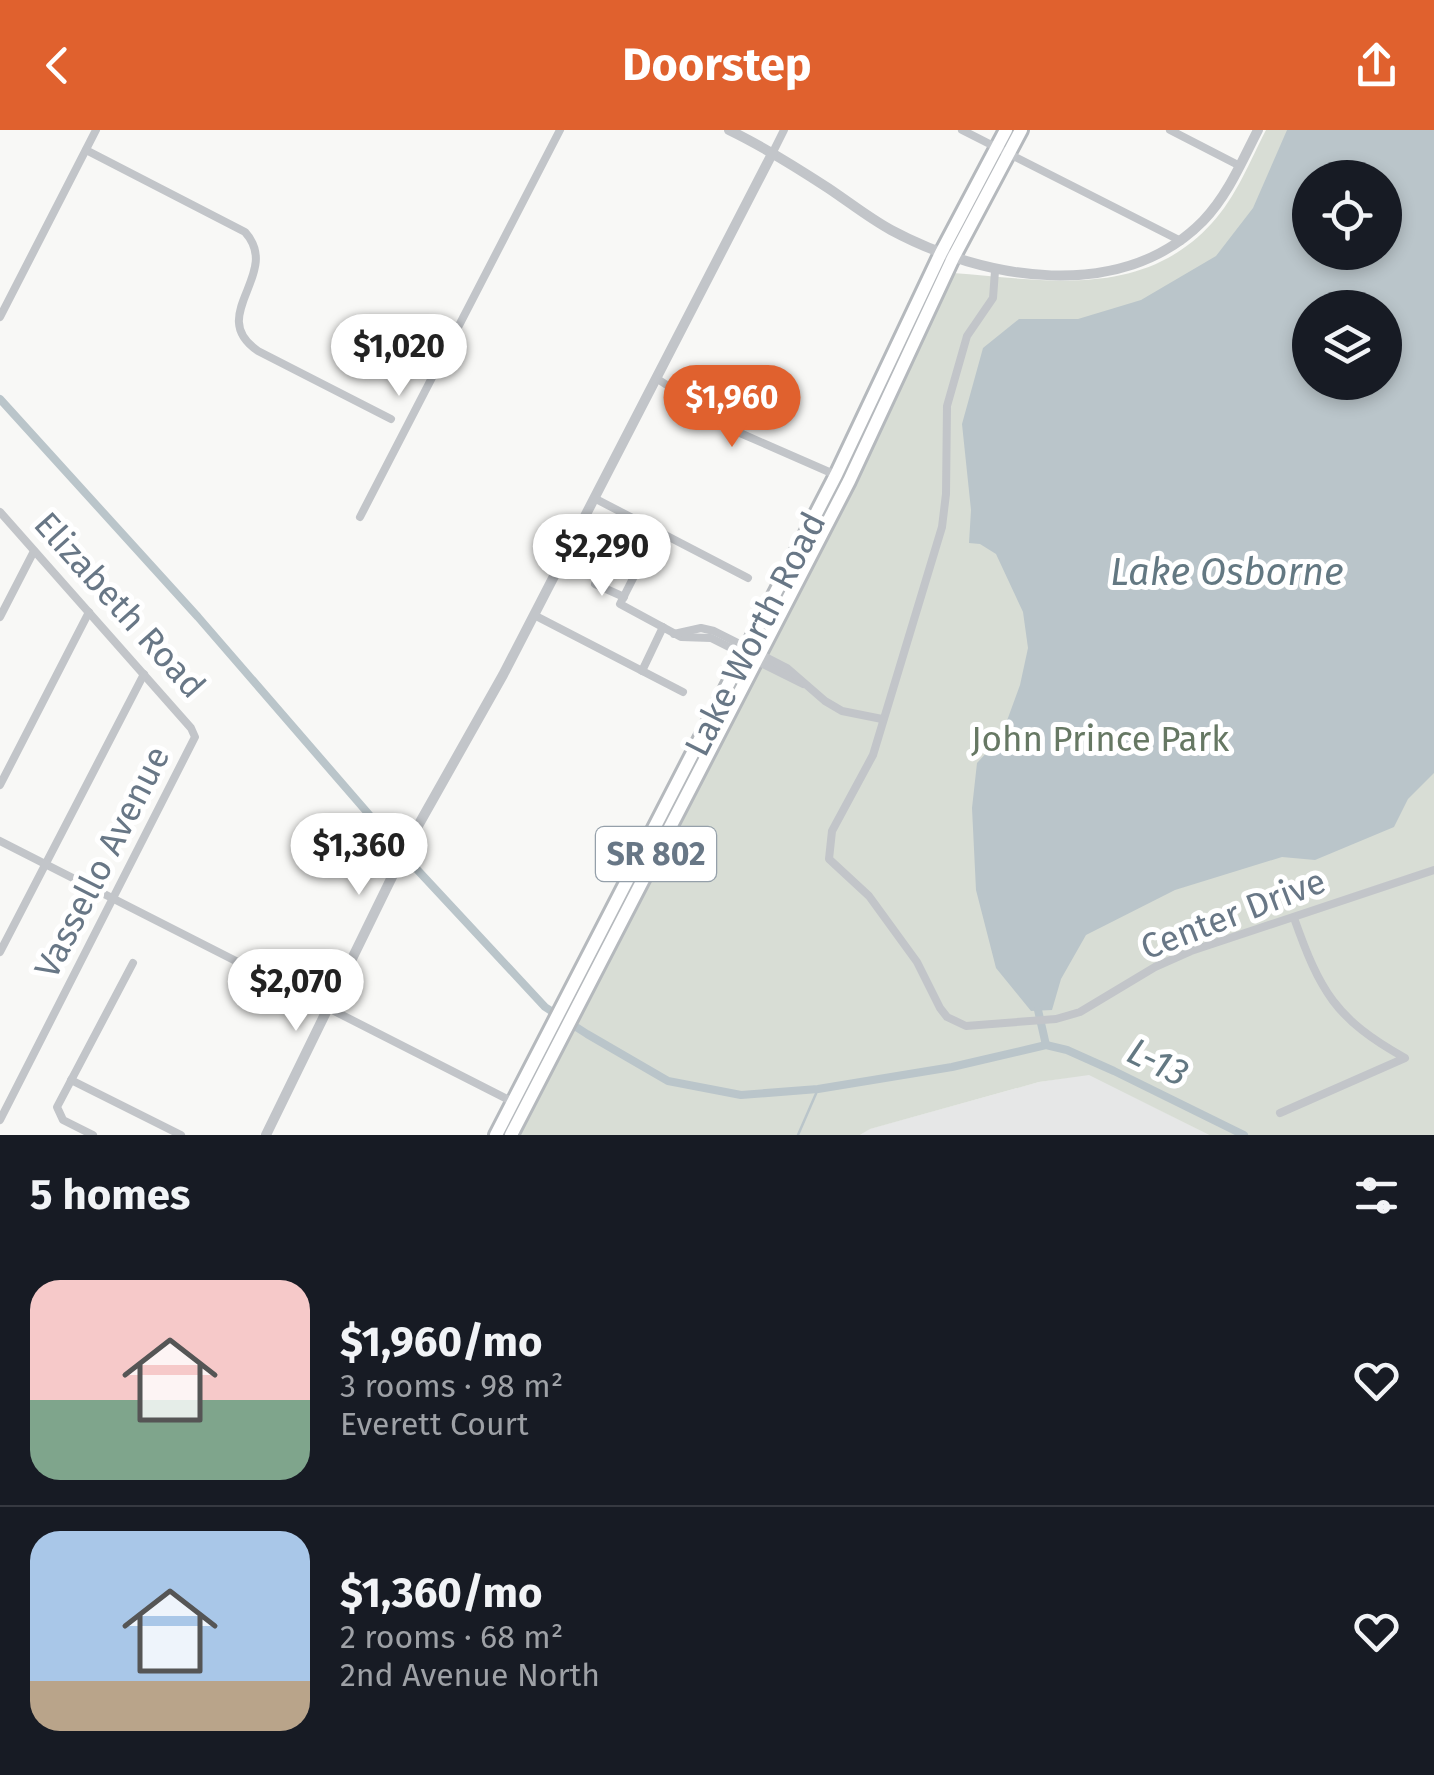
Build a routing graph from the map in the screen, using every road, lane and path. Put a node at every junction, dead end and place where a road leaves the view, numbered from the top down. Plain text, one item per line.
1 (96, 130) edge
2 (560, 130) edge
3 (730, 130) edge
4 (784, 130) edge
5 (962, 130) edge
6 (1006, 130) edge
7 (1020, 130) edge
8 (1170, 130) edge
9 (1258, 130) edge
10 (86, 150) junction
11 (1003, 151) junction
12 (773, 152) junction
13 (1240, 166) junction
14 (1181, 240) junction
15 (947, 256) junction
16 (995, 271) junction
17 (0, 317) edge
18 (656, 378) junction
19 (391, 419) dead end
20 (843, 478) junction
21 (594, 498) junction
22 (0, 512) edge
23 (360, 517) dead end
24 (657, 531) junction
25 (34, 551) junction
26 (748, 578) dead end
27 (595, 584) dead end
28 (624, 597) junction
29 (89, 612) junction
30 (534, 614) junction
31 (0, 617) edge
32 (664, 628) junction
33 (752, 655) junction
34 (642, 670) junction
35 (144, 674) junction
36 (683, 692) dead end
37 (882, 719) junction
38 (195, 736) joint
39 (0, 784) edge
40 (0, 841) edge
41 (46, 864) junction
42 (1434, 870) edge
43 (114, 899) junction
44 (615, 904) junction
45 (1294, 918) junction
46 (0, 952) edge
47 (132, 962) dead end
48 (600, 963) junction
49 (1119, 990) junction
50 (1126, 1000) dead end
51 (572, 1002) junction
52 (330, 1008) junction
53 (71, 1080) junction
54 (519, 1106) junction
55 (1280, 1113) dead end
56 (0, 1120) edge
57 (93, 1135) edge
58 (181, 1135) edge
59 (266, 1135) edge
60 (496, 1135) edge
61 (512, 1135) edge

1 - 10 street
2 - 23 street
3 - 12 street
4 - 12 street
5 - 11 street
6 - 11 main road, Lake Worth Road / SR 802
7 - 11 main road, Lake Worth Road / SR 802
8 - 13 street
9 - 13 street
10 - 17 street
10 - 19 street
11 - 14 street
11 - 15 main road, Lake Worth Road / SR 802
12 - 15 street
12 - 18 street
13 - 14 street
14 - 16 street
15 - 16 street
15 - 20 main road, Lake Worth Road / SR 802
16 - 37 street
18 - 20 street
18 - 21 street
20 - 33 main road, Lake Worth Road / SR 802
21 - 24 street
21 - 30 street
22 - 25 street, Elizabeth Road
24 - 26 street
24 - 28 street
25 - 29 street, Elizabeth Road
25 - 31 street
27 - 28 street
28 - 32 street
29 - 35 street, Elizabeth Road
29 - 39 street
30 - 34 street
30 - 52 street
32 - 33 street
32 - 34 street
33 - 37 street
33 - 44 main road, Lake Worth Road / SR 802
33 - 48 main road, Lake Worth Road / SR 802
34 - 36 street
35 - 38 street, Elizabeth Road
35 - 41 street
37 - 49 street, Center Drive
38 - 43 street, Vassello Avenue
40 - 41 street
41 - 43 street
41 - 46 street
42 - 45 street, Center Drive
43 - 52 street
43 - 56 street, Vassello Avenue
44 - 48 main road
44 - 51 main road, Lake Worth Road / SR 802
45 - 49 street, Center Drive
45 - 55 street
47 - 53 street
48 - 51 main road, Lake Worth Road / SR 802
49 - 50 street
51 - 54 main road, Lake Worth Road / SR 802
52 - 54 street
52 - 59 street
53 - 57 street
53 - 58 street
54 - 60 main road, Lake Worth Road / SR 802
54 - 61 main road, Lake Worth Road / SR 802

